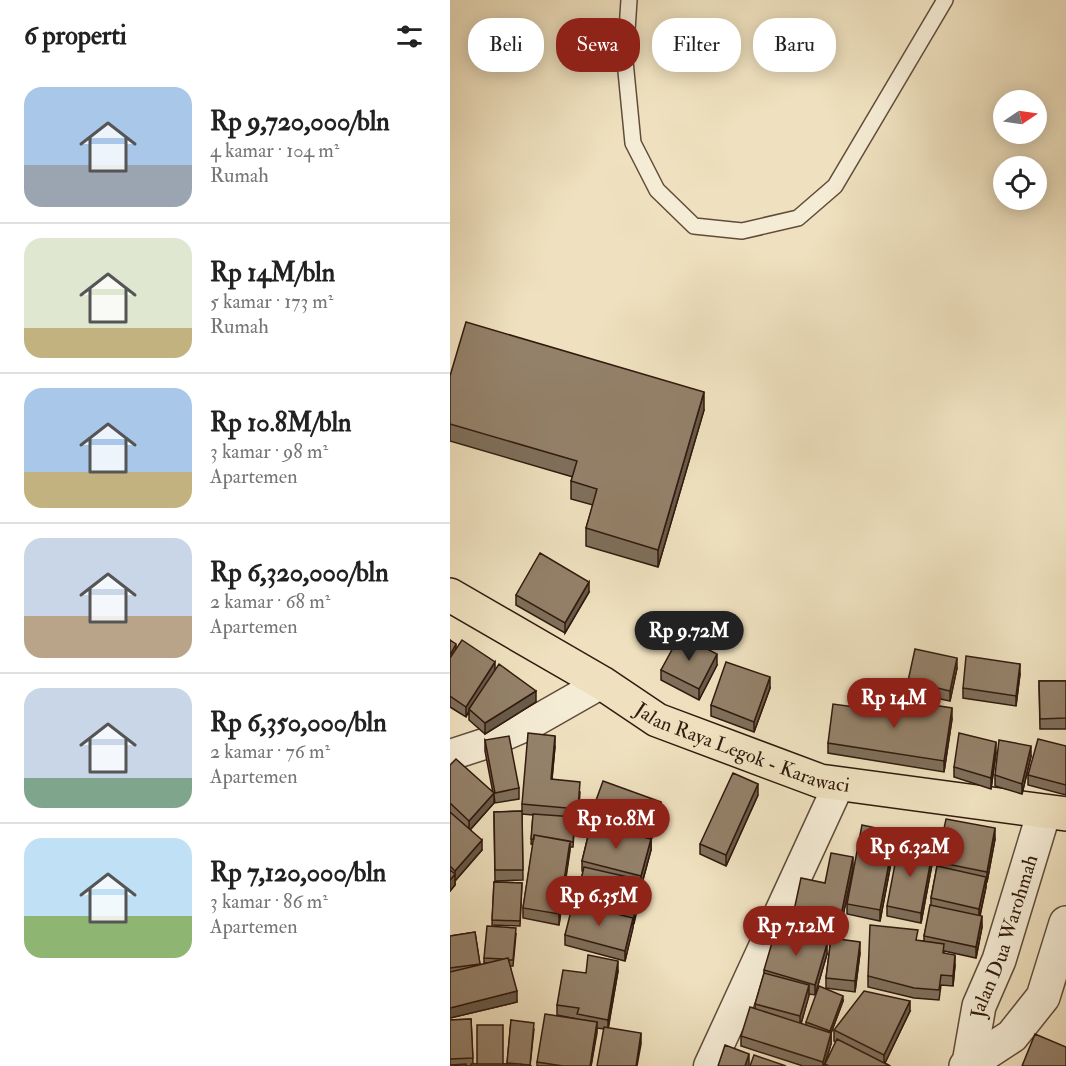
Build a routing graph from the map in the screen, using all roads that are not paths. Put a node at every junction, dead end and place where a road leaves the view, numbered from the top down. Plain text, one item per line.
1 (629, 0) edge
2 (945, 0) edge
3 (450, 595) edge
4 (602, 683) junction
5 (450, 755) edge
6 (839, 784) junction
7 (1055, 813) edge
8 (1066, 923) edge
9 (967, 1064) edge
10 (709, 1066) edge

1 - 2 lane
3 - 4 main road, Jalan Raya Legok - Karawaci
4 - 5 street
4 - 6 main road, Jalan Raya Legok - Karawaci
6 - 7 main road, Jalan Raya Legok - Karawaci
6 - 10 street
7 - 9 street, Jalan Dua Warohmah
8 - 9 street, Jalan Dua Warohmah

